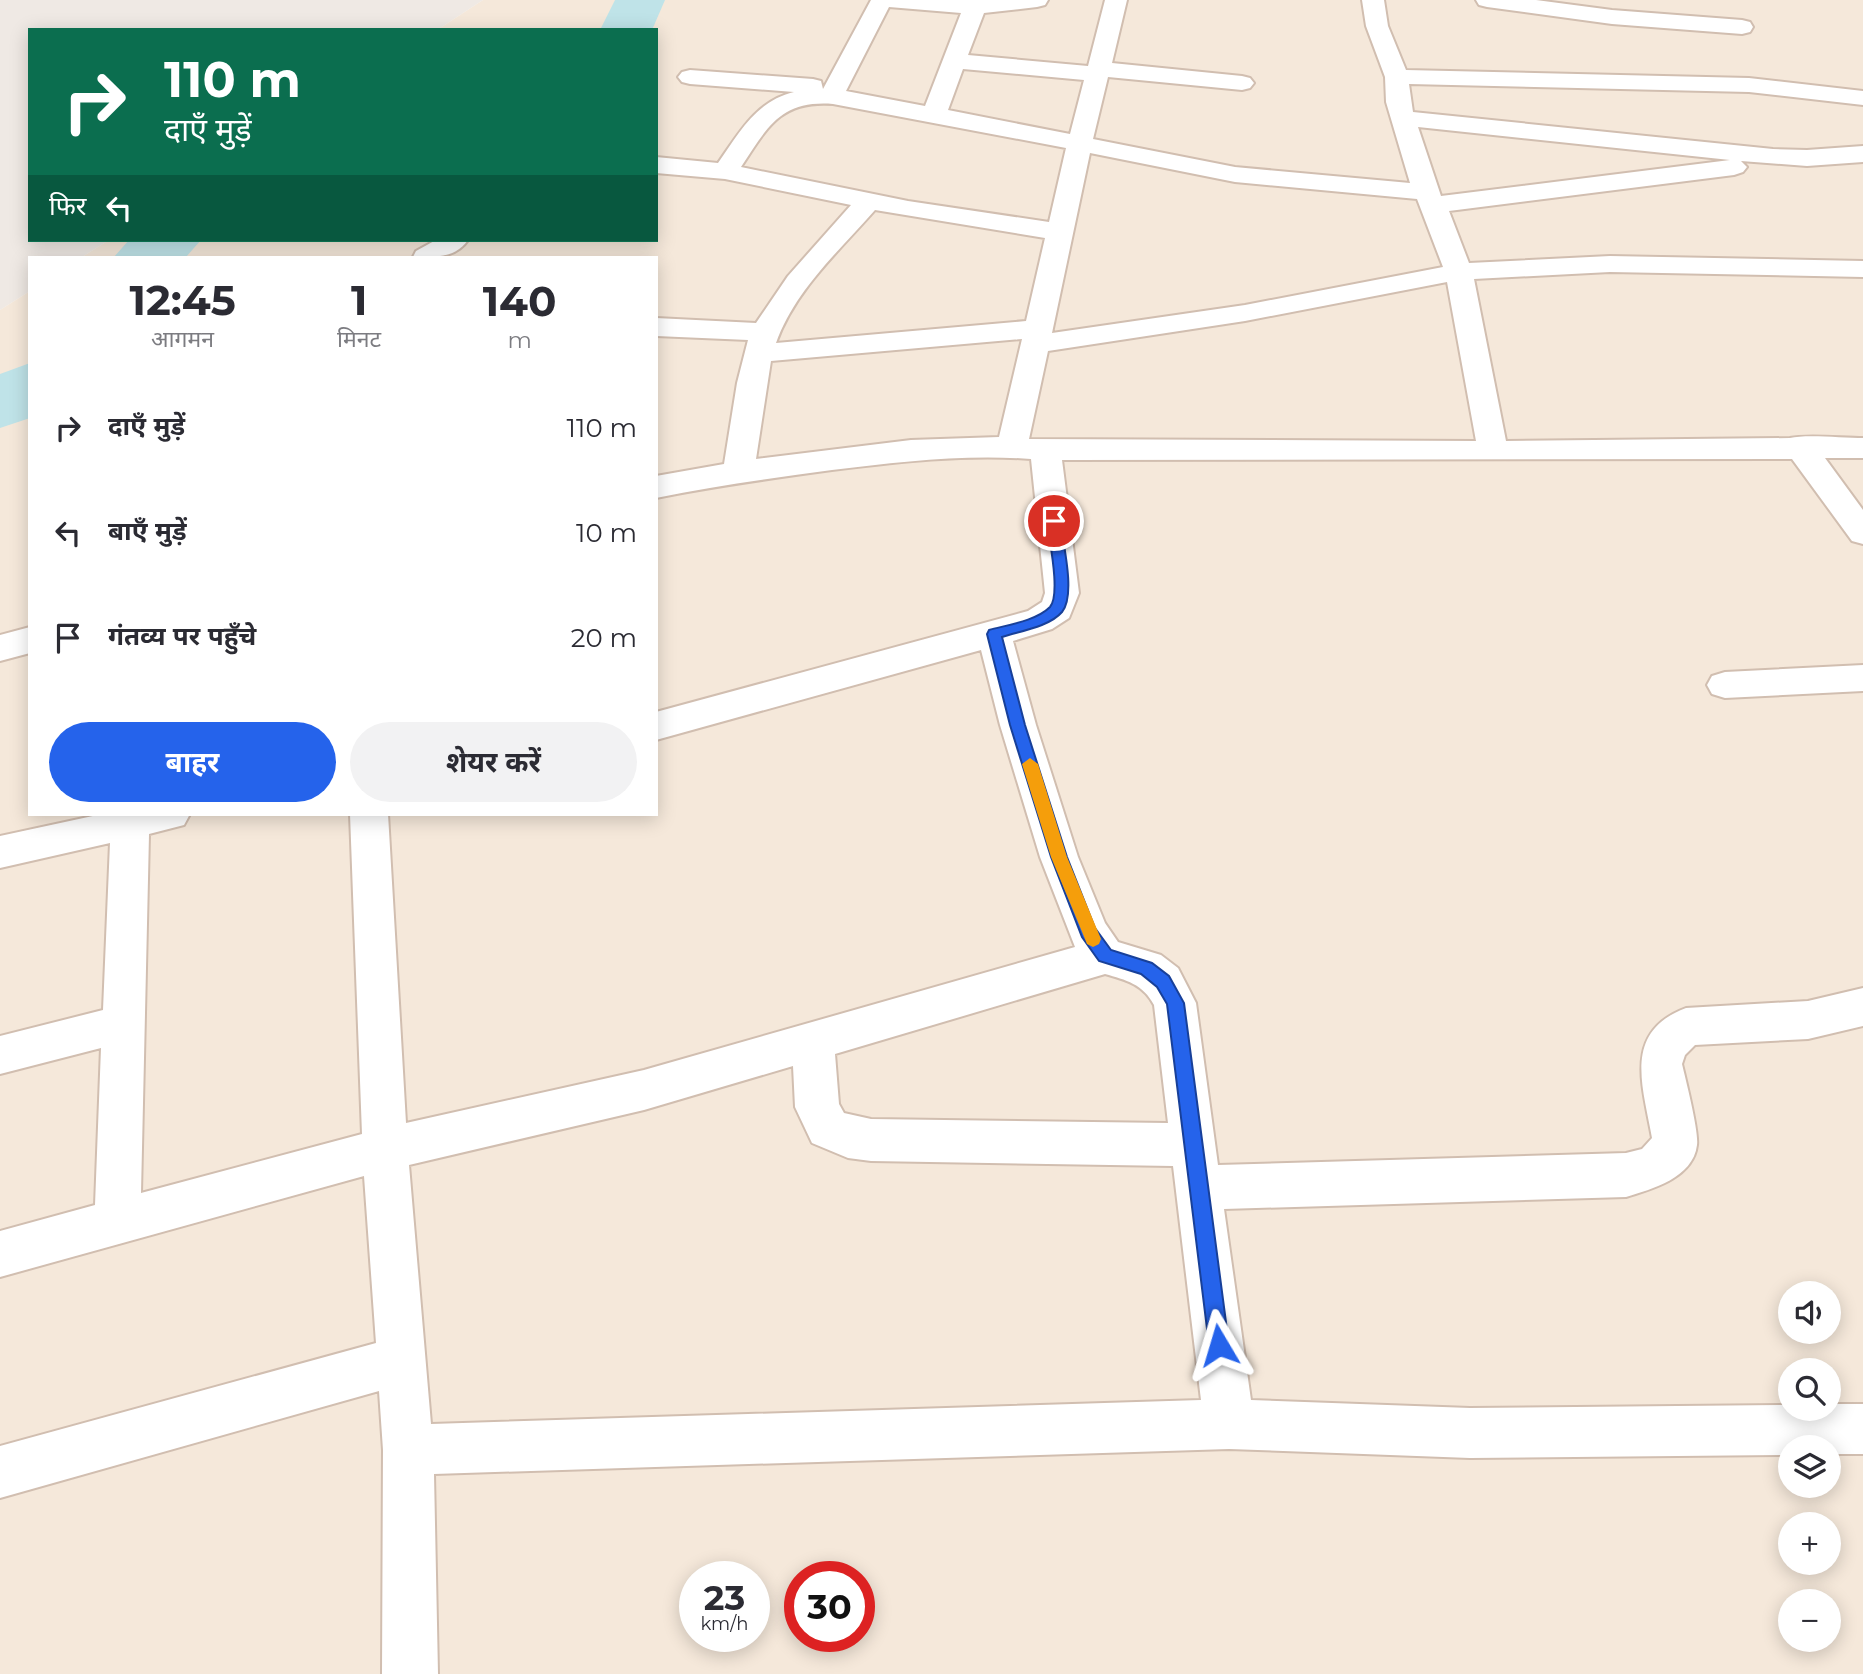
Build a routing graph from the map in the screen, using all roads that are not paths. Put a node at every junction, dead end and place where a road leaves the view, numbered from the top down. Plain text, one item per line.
1 (883, 0) edge
2 (1037, 0) edge
3 (1115, 0) edge
4 (1373, 0) edge
5 (1488, 0) edge
6 (963, 5) edge
7 (1742, 27) dead end
8 (955, 61) junction
9 (1097, 72) junction
10 (690, 77) dead end
11 (1397, 77) junction
12 (1242, 83) dead end
13 (834, 92) junction
14 (1863, 99) edge
15 (934, 115) junction
16 (1402, 118) junction
17 (1080, 142) junction
18 (1863, 154) edge
19 (1807, 158) junction
20 (658, 165) edge
21 (725, 171) junction
22 (1429, 199) junction
23 (868, 202) junction
24 (1061, 232) junction
25 (451, 242) edge
26 (427, 256) edge
27 (1863, 269) edge
28 (1459, 272) junction
29 (658, 327) edge
30 (1036, 336) junction
31 (762, 343) junction
32 (1012, 446) junction
33 (1799, 446) junction
34 (1863, 448) edge
35 (1045, 450) junction
36 (1493, 451) junction
37 (738, 471) junction
38 (658, 487) edge
39 (1863, 533) edge
40 (994, 634) junction
41 (28, 641) edge
42 (0, 648) edge
43 (1863, 678) edge
44 (1726, 685) dead end
45 (658, 725) edge
46 (162, 816) edge
47 (369, 816) edge
48 (130, 823) junction
49 (0, 852) edge
50 (1105, 956) junction
51 (1863, 1007) edge
52 (123, 1024) junction
53 (813, 1041) junction
54 (0, 1055) edge
55 (1194, 1145) junction
56 (385, 1149) junction
57 (1199, 1188) junction
58 (117, 1223) junction
59 (0, 1254) edge
60 (401, 1360) junction
61 (1229, 1424) junction
62 (1863, 1429) edge
63 (408, 1450) junction
64 (0, 1472) edge
65 (410, 1674) edge

1 - 6 street
1 - 13 street
2 - 6 street
3 - 9 street
4 - 11 street
5 - 7 street
6 - 8 street
8 - 9 street
8 - 15 street
9 - 12 street
9 - 17 street
10 - 13 street
11 - 14 street
11 - 16 street
13 - 15 street
13 - 21 street
15 - 17 street
16 - 19 street
16 - 22 street
17 - 22 street
17 - 24 street
18 - 19 street
19 - 22 street
20 - 21 street
21 - 23 street
22 - 28 street
23 - 24 street
23 - 31 street
24 - 30 street
25 - 26 street
27 - 28 street
28 - 30 street
28 - 36 street
29 - 31 street
30 - 31 street
30 - 32 street
31 - 37 street
32 - 35 street
32 - 37 street
33 - 34 street
33 - 36 street
33 - 39 street
35 - 36 street
35 - 40 street
37 - 38 street
40 - 45 street
40 - 50 street
41 - 42 street
43 - 44 street
46 - 48 street
47 - 56 street
48 - 49 street
48 - 52 street
50 - 53 street
50 - 55 street
51 - 57 street
52 - 54 street
52 - 58 street
53 - 55 street
53 - 56 street
55 - 57 street
56 - 58 street
56 - 60 street
57 - 61 street
58 - 59 street
60 - 63 street
60 - 64 street
61 - 62 street
61 - 63 street
63 - 65 street

